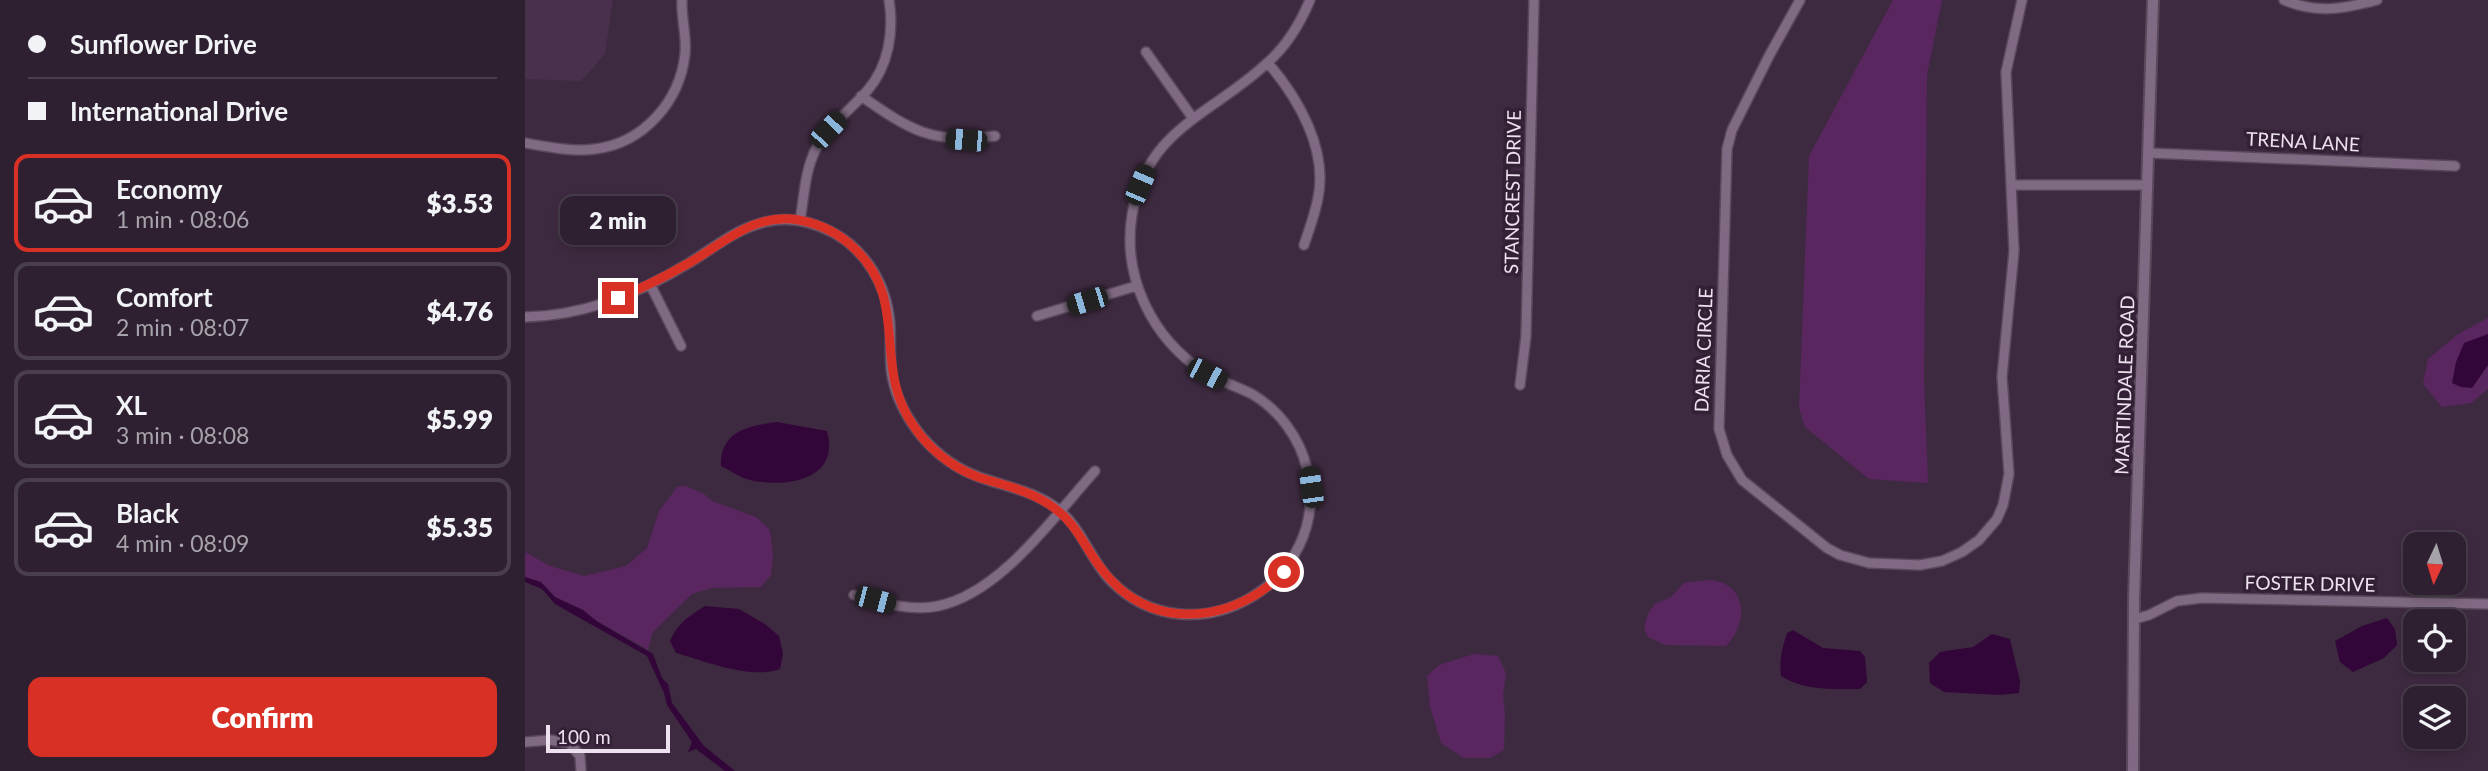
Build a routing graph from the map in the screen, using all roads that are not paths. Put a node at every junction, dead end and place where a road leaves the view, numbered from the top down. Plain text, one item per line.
1 (681, 0) edge
2 (889, 0) edge
3 (1310, 0) edge
4 (1534, 0) edge
5 (1800, 0) edge
6 (2022, 0) edge
7 (2153, 0) edge
8 (2284, 0) edge
9 (2377, 1) edge
10 (1146, 52) dead end
11 (1268, 63) junction
12 (861, 96) junction
13 (1192, 117) junction
14 (995, 136) dead end
15 (525, 143) edge
16 (2149, 153) junction
17 (2455, 166) dead end
18 (2011, 185) junction
19 (2147, 185) junction
20 (800, 220) junction
21 (1304, 246) dead end
22 (650, 284) junction
23 (1136, 286) junction
24 (1037, 316) dead end
25 (525, 317) edge
26 (681, 346) dead end
27 (1520, 385) dead end
28 (1095, 471) dead end
29 (1059, 510) junction
30 (854, 595) dead end
31 (2488, 604) edge
32 (2135, 619) junction
33 (525, 741) edge
34 (581, 771) edge
35 (2133, 771) edge

1 - 15 street
2 - 12 street
3 - 11 street
4 - 27 street, STANCREST DRIVE
5 - 18 street, DARIA CIRCLE
6 - 18 street, DARIA CIRCLE
7 - 16 street, MARTINDALE ROAD
8 - 9 street
10 - 13 street
11 - 13 street
11 - 21 street
12 - 14 street
12 - 20 street
13 - 23 street
16 - 17 street, TRENA LANE
16 - 19 street, MARTINDALE ROAD
18 - 19 street
19 - 32 street, MARTINDALE ROAD
20 - 22 street
20 - 29 street
22 - 25 street
22 - 26 street
23 - 24 street
23 - 29 street
28 - 29 street
29 - 30 street
31 - 32 street, FOSTER DRIVE
32 - 35 street, MARTINDALE ROAD
33 - 34 street

